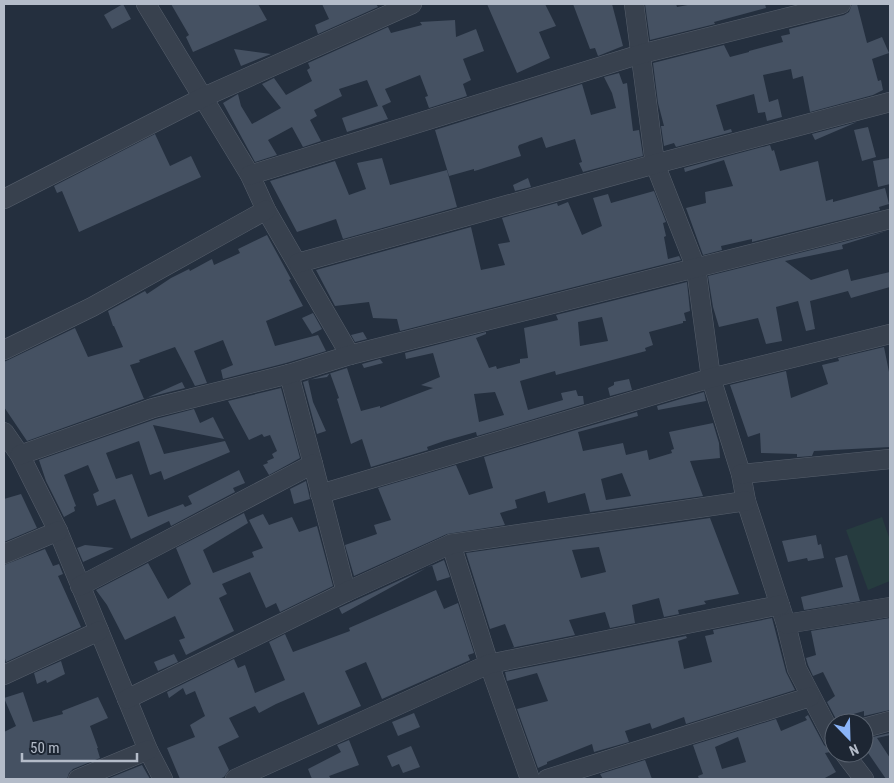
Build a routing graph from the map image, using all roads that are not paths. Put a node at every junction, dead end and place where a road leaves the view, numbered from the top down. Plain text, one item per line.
1 (146, 4) edge
2 (412, 4) edge
3 (634, 4) edge
4 (841, 4) edge
5 (641, 54) junction
6 (204, 97) junction
7 (890, 102) edge
8 (655, 164) junction
9 (250, 175) junction
10 (4, 199) edge
11 (266, 210) junction
12 (890, 219) edge
13 (298, 263) junction
14 (696, 268) junction
15 (890, 334) edge
16 (4, 350) edge
17 (350, 355) junction
18 (289, 374) junction
19 (711, 378) junction
20 (4, 432) edge
21 (20, 455) junction
22 (890, 459) edge
23 (313, 464) junction
24 (741, 474) junction
25 (320, 494) junction
26 (746, 501) junction
27 (58, 531) junction
28 (451, 544) junction
29 (4, 554) edge
30 (80, 586) junction
31 (346, 592) junction
32 (780, 605) junction
33 (890, 607) edge
34 (786, 624) junction
35 (99, 631) junction
36 (489, 664) junction
37 (4, 675) edge
38 (810, 697) junction
39 (127, 699) junction
40 (824, 721) edge
41 (890, 721) edge
42 (874, 725) edge
43 (148, 750) junction
44 (850, 763) edge
45 (860, 778) edge
46 (78, 779) edge
47 (163, 779) edge
48 (235, 779) edge
49 (530, 779) edge
50 (547, 779) edge

1 - 6 street
2 - 6 street
3 - 5 street
4 - 5 street
5 - 8 street
5 - 9 street
6 - 9 street
6 - 10 street
7 - 8 street
8 - 13 street
8 - 14 street
9 - 11 street
11 - 13 street
11 - 16 street
12 - 14 street
13 - 17 street
14 - 17 street
14 - 19 street
15 - 19 street
17 - 18 street
18 - 21 street
18 - 23 street
19 - 24 street
19 - 25 street
20 - 21 street
21 - 27 street
22 - 24 street
23 - 25 street
23 - 30 street
24 - 26 street
25 - 31 street
26 - 28 street
26 - 32 street
27 - 29 street
27 - 30 street
28 - 31 street
28 - 36 street
30 - 35 street
31 - 39 street
32 - 34 street
32 - 36 street
33 - 34 street
34 - 38 street
35 - 37 street
35 - 39 street
36 - 48 street
36 - 49 street
38 - 40 street
38 - 50 street
39 - 43 street
41 - 42 street
43 - 46 street
43 - 47 street
44 - 45 street

